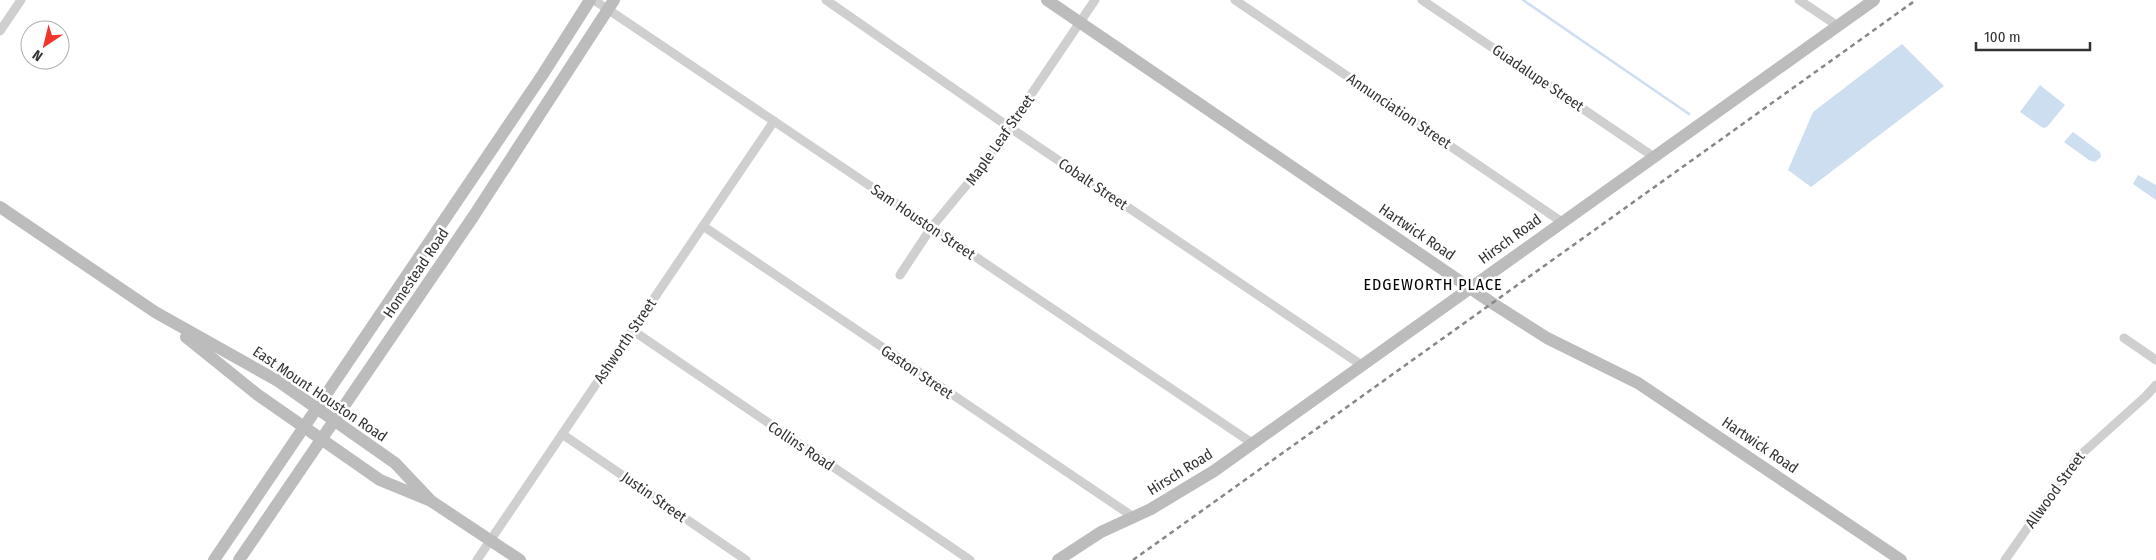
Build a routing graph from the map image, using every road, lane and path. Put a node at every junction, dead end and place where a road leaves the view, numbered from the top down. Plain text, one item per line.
1 (21, 0) edge
2 (590, 0) edge
3 (594, 0) edge
4 (826, 0) edge
5 (1047, 0) edge
6 (1095, 0) edge
7 (1235, 0) edge
8 (1422, 0) edge
9 (1799, 0) edge
10 (1874, 0) edge
11 (611, 4) edge
12 (1080, 22) junction
13 (1838, 26) junction
14 (0, 31) edge
15 (528, 97) junction
16 (546, 106) junction
17 (774, 121) junction
18 (1009, 127) junction
19 (1654, 157) junction
20 (455, 205) junction
21 (0, 207) edge
22 (473, 217) junction
23 (1562, 222) junction
24 (703, 226) junction
25 (931, 228) junction
26 (900, 275) dead end
27 (1470, 288) junction
28 (391, 300) junction
29 (155, 312) junction
30 (409, 312) junction
31 (632, 330) junction
32 (2124, 338) dead end
33 (2156, 360) edge
34 (1362, 366) junction
35 (270, 376) junction
36 (2156, 384) edge
37 (258, 395) junction
38 (318, 409) junction
39 (335, 421) junction
40 (305, 428) junction
41 (562, 434) junction
42 (321, 440) junction
43 (1252, 443) junction
44 (431, 501) junction
45 (1132, 516) junction
46 (490, 540) junction
47 (214, 560) edge
48 (239, 560) edge
49 (476, 560) edge
50 (520, 560) edge
51 (746, 560) edge
52 (970, 560) edge
53 (1058, 560) edge
54 (1901, 560) edge
55 (2005, 560) edge

1 - 14 street
2 - 15 main road, Homestead Road
3 - 11 street, Sam Houston Street
4 - 18 street, Cobalt Street
5 - 12 main road, Hartwick Road
6 - 12 street, Maple Leaf Street
7 - 23 street, Annunciation Street
8 - 19 street, Guadalupe Street
9 - 13 street
10 - 13 main road, Hirsch Road
11 - 16 main road, Homestead Road
11 - 17 street, Sam Houston Street
12 - 18 street, Maple Leaf Street
12 - 27 main road, Hartwick Road
13 - 19 main road, Hirsch Road
15 - 16 main road
15 - 20 main road, Homestead Road
16 - 22 main road, Homestead Road
17 - 24 street, Ashworth Street
17 - 25 street, Sam Houston Street
18 - 25 street, Maple Leaf Street
18 - 34 street, Cobalt Street
19 - 23 main road, Hirsch Road
20 - 22 main road
20 - 28 main road, Homestead Road
21 - 29 main road, East Mount Houston Road
22 - 30 main road, Homestead Road
23 - 27 main road, Hirsch Road
24 - 31 street, Ashworth Street
24 - 45 street, Gaston Street
25 - 26 street, Maple Leaf Street
25 - 43 street, Sam Houston Street
27 - 34 main road, Hirsch Road
27 - 54 main road, Hartwick Road
28 - 30 main road
28 - 38 main road, Homestead Road
29 - 35 main road, East Mount Houston Road
29 - 37 main road, East Mount Houston Road
30 - 39 main road, Homestead Road
31 - 41 street, Ashworth Street
31 - 52 street, Collins Road
32 - 33 street
34 - 43 main road, Hirsch Road
35 - 37 main road
35 - 38 main road, East Mount Houston Road
36 - 55 street, Allwood Street
37 - 40 main road, East Mount Houston Road
38 - 39 main road, East Mount Houston Road
38 - 40 main road, Homestead Road
39 - 42 main road, Homestead Road
39 - 44 main road, East Mount Houston Road
40 - 42 main road, East Mount Houston Road
40 - 47 main road, Homestead Road
41 - 46 street, Ashworth Street
41 - 51 street, Justin Street
42 - 44 main road, East Mount Houston Road
42 - 48 main road, Homestead Road
43 - 45 main road, Hirsch Road
44 - 46 main road, East Mount Houston Road
45 - 53 main road, Hirsch Road
46 - 49 street, Ashworth Street
46 - 50 main road, East Mount Houston Road

